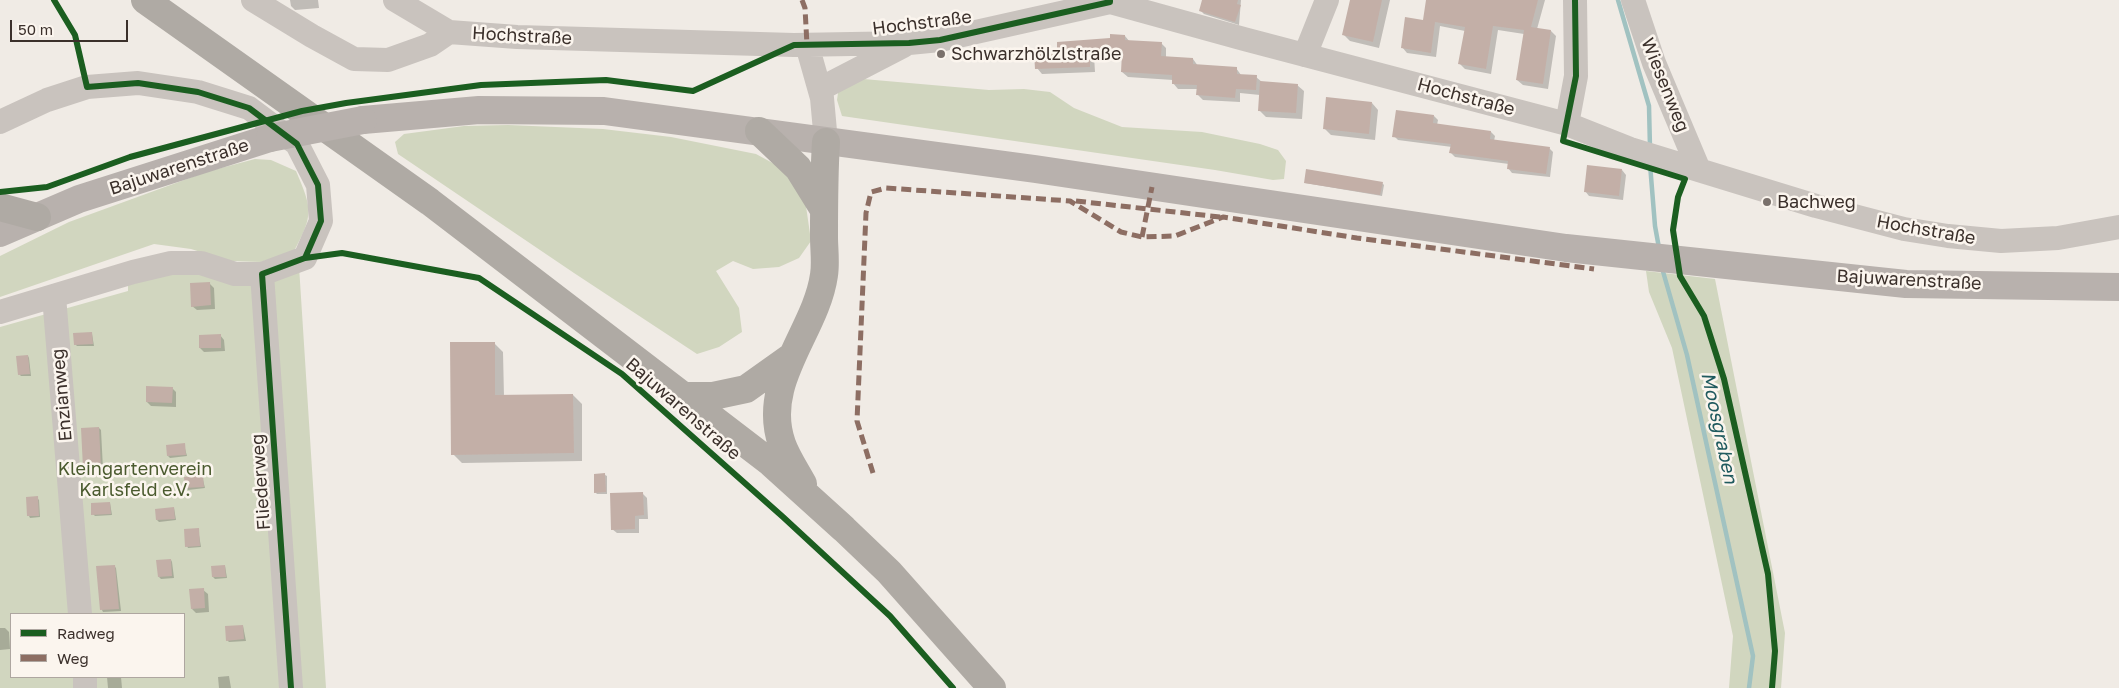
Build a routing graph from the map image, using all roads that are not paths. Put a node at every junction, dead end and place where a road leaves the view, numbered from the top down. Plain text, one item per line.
1 (144, 0) edge
2 (253, 0) edge
3 (395, 0) edge
4 (1327, 0) edge
5 (1574, 0) edge
6 (1632, 0) edge
7 (1110, 1) edge
8 (449, 32) junction
9 (909, 43) junction
10 (807, 44) junction
11 (1304, 55) junction
12 (820, 89) junction
13 (0, 122) edge
14 (1567, 124) junction
15 (759, 131) junction
16 (826, 142) junction
17 (1699, 170) junction
18 (0, 207) edge
19 (824, 210) junction
20 (37, 217) junction
21 (2119, 227) edge
22 (0, 233) edge
23 (262, 274) junction
24 (2119, 287) edge
25 (54, 296) junction
26 (0, 312) edge
27 (791, 357) junction
28 (684, 396) junction
29 (809, 497) junction
30 (80, 613) edge
31 (291, 688) edge
32 (992, 688) edge

1 - 28 highway
2 - 8 street
3 - 8 street, Hochstraße
4 - 11 street
5 - 14 street
6 - 17 street, Wiesenweg
7 - 9 street, Hochstraße
7 - 11 street, Hochstraße
8 - 10 street, Hochstraße
9 - 10 street, Hochstraße
9 - 12 street
10 - 12 street
11 - 14 street, Hochstraße
12 - 16 street
13 - 23 street
14 - 17 street, Hochstraße
15 - 16 main road, Bajuwarenstraße
15 - 19 highway
15 - 20 main road, Bajuwarenstraße, bridge
16 - 19 highway
16 - 24 main road, Bajuwarenstraße
17 - 21 street, Hochstraße
18 - 20 highway
19 - 27 highway
20 - 22 main road, Bajuwarenstraße
23 - 25 street
23 - 31 street, Fliederweg
25 - 26 street
25 - 30 street, Enzianweg
27 - 28 highway
27 - 29 highway
28 - 29 highway
29 - 32 highway

